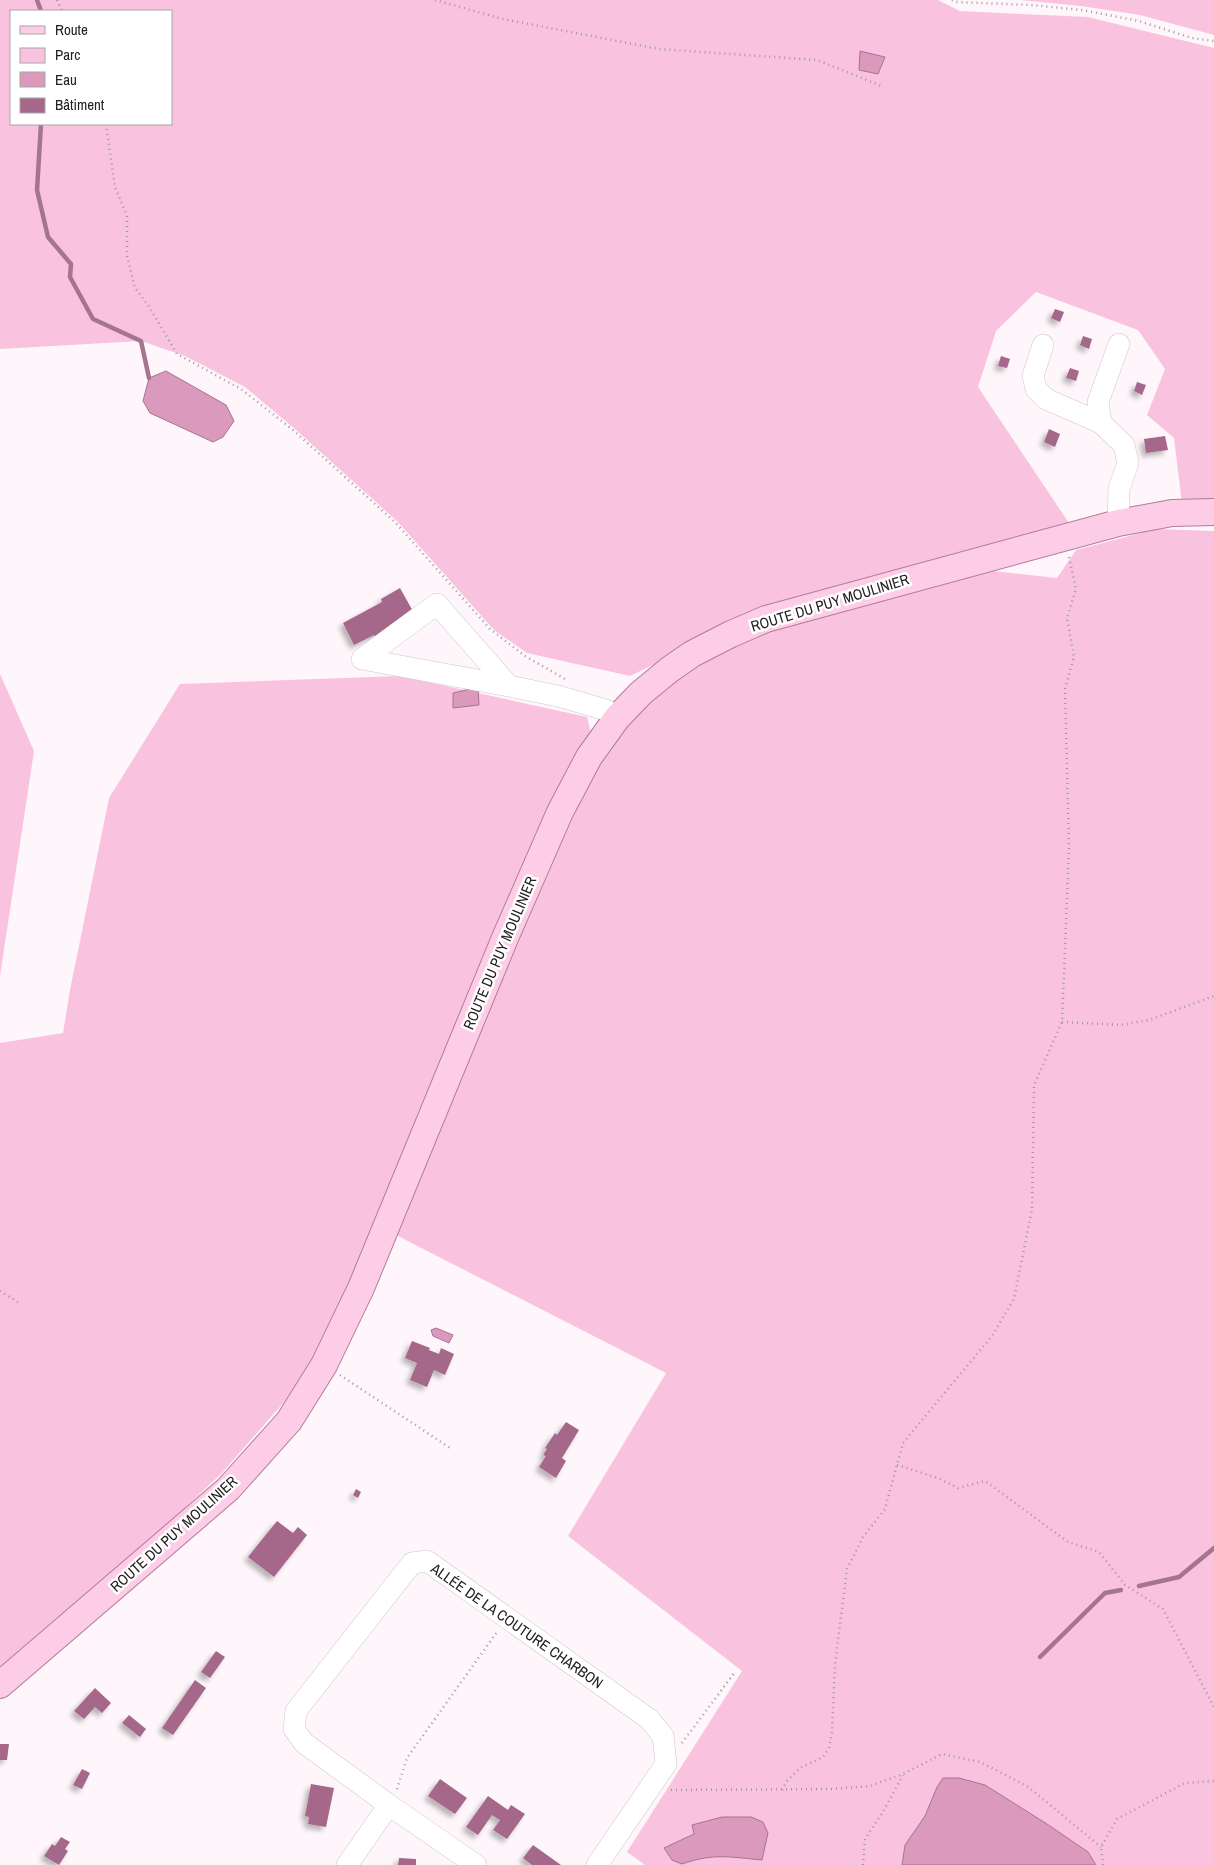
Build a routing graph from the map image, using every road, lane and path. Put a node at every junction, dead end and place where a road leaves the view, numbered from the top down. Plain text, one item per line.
1 (435, 0) edge
2 (952, 0) edge
3 (1214, 41) edge
4 (884, 87) dead end
5 (106, 125) edge
6 (1119, 344) dead end
7 (1044, 345) dead end
8 (1101, 422) junction
9 (1214, 512) edge
10 (1118, 523) junction
11 (1065, 537) junction
12 (509, 686) junction
13 (581, 703) junction
14 (617, 718) junction
15 (1214, 996) edge
16 (1062, 1022) junction
17 (0, 1291) edge
18 (22, 1304) dead end
19 (324, 1365) junction
20 (450, 1448) dead end
21 (897, 1465) junction
22 (507, 1619) junction
23 (735, 1672) dead end
24 (0, 1685) edge
25 (1214, 1707) edge
26 (666, 1764) junction
27 (903, 1774) junction
28 (1214, 1781) edge
29 (649, 1788) junction
30 (782, 1790) junction
31 (389, 1805) junction
32 (1101, 1847) junction
33 (347, 1865) edge
34 (476, 1865) edge
35 (598, 1865) edge
36 (863, 1865) edge
37 (1103, 1865) edge

1 - 4 path
2 - 3 path
5 - 13 path
6 - 8 street
7 - 8 street
8 - 10 street
9 - 10 main road, ROUTE DU PUY MOULINIER
10 - 11 main road, ROUTE DU PUY MOULINIER
11 - 14 main road, ROUTE DU PUY MOULINIER
11 - 16 path
12 - 12 street
12 - 13 street
13 - 14 street
14 - 19 main road, ROUTE DU PUY MOULINIER
15 - 16 path
16 - 21 path
17 - 18 path
19 - 20 path
19 - 24 main road, ROUTE DU PUY MOULINIER
21 - 25 path
21 - 30 path
22 - 26 street, ALLÉE DE LA COUTURE CHARBON
22 - 31 path
22 - 31 street, ALLÉE DE LA COUTURE CHARBON
23 - 26 path
26 - 29 street
27 - 30 path
27 - 32 path
27 - 36 path
28 - 32 path
29 - 30 path
29 - 35 street
31 - 33 street
31 - 34 street, ALLÉE DE LA COUTURE CHARBON
32 - 37 path

